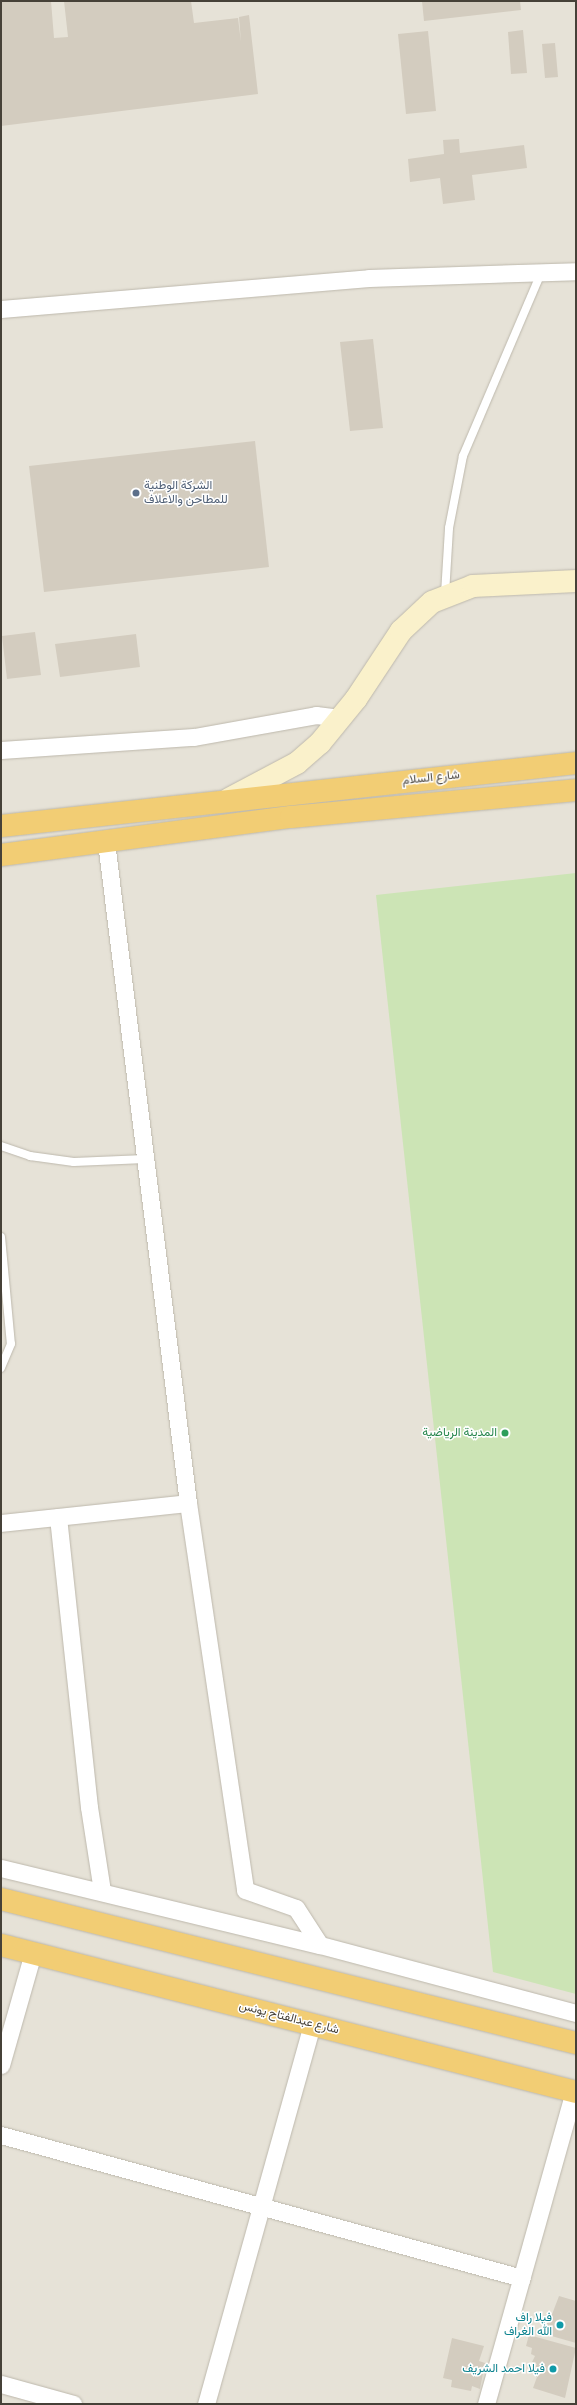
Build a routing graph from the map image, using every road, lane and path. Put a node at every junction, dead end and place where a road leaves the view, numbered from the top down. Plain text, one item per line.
1 (576, 271) edge
2 (541, 273) junction
3 (1, 309) edge
4 (576, 581) edge
5 (445, 595) junction
6 (342, 718) junction
7 (1, 750) edge
8 (576, 763) edge
9 (576, 790) edge
10 (229, 799) junction
11 (1, 826) edge
12 (106, 842) junction
13 (1, 855) edge
14 (1, 1146) edge
15 (145, 1159) junction
16 (1, 1237) edge
17 (1, 1368) edge
18 (188, 1503) junction
19 (58, 1517) junction
20 (1, 1523) edge
21 (1, 1868) edge
22 (102, 1890) junction
23 (1, 1899) edge
24 (1, 1945) edge
25 (320, 1945) junction
26 (33, 1953) junction
27 (576, 2013) edge
28 (312, 2024) junction
29 (576, 2043) edge
30 (1, 2065) edge
31 (575, 2092) edge
32 (1, 2134) edge
33 (262, 2206) junction
34 (522, 2278) junction
35 (1, 2384) edge
36 (73, 2404) edge
37 (206, 2404) edge
38 (486, 2404) edge

1 - 2 street
2 - 3 street
2 - 5 lane
4 - 5 main road
5 - 6 main road
6 - 7 street
6 - 10 main road
8 - 10 highway, شارع السلام
9 - 12 highway
10 - 11 highway, شارع السلام
12 - 13 highway
12 - 15 street
14 - 15 lane
15 - 18 street
16 - 17 lane
18 - 19 street
18 - 25 street
19 - 20 street
19 - 22 street
21 - 22 street
22 - 25 street
23 - 29 highway
24 - 26 highway, شارع عبدالفتاح يونس
25 - 27 street
26 - 28 highway, شارع عبدالفتاح يونس
26 - 30 street
28 - 31 highway, شارع عبدالفتاح يونس
28 - 33 street
31 - 34 street
32 - 33 street
33 - 34 street
33 - 37 street
34 - 38 street
35 - 36 street

